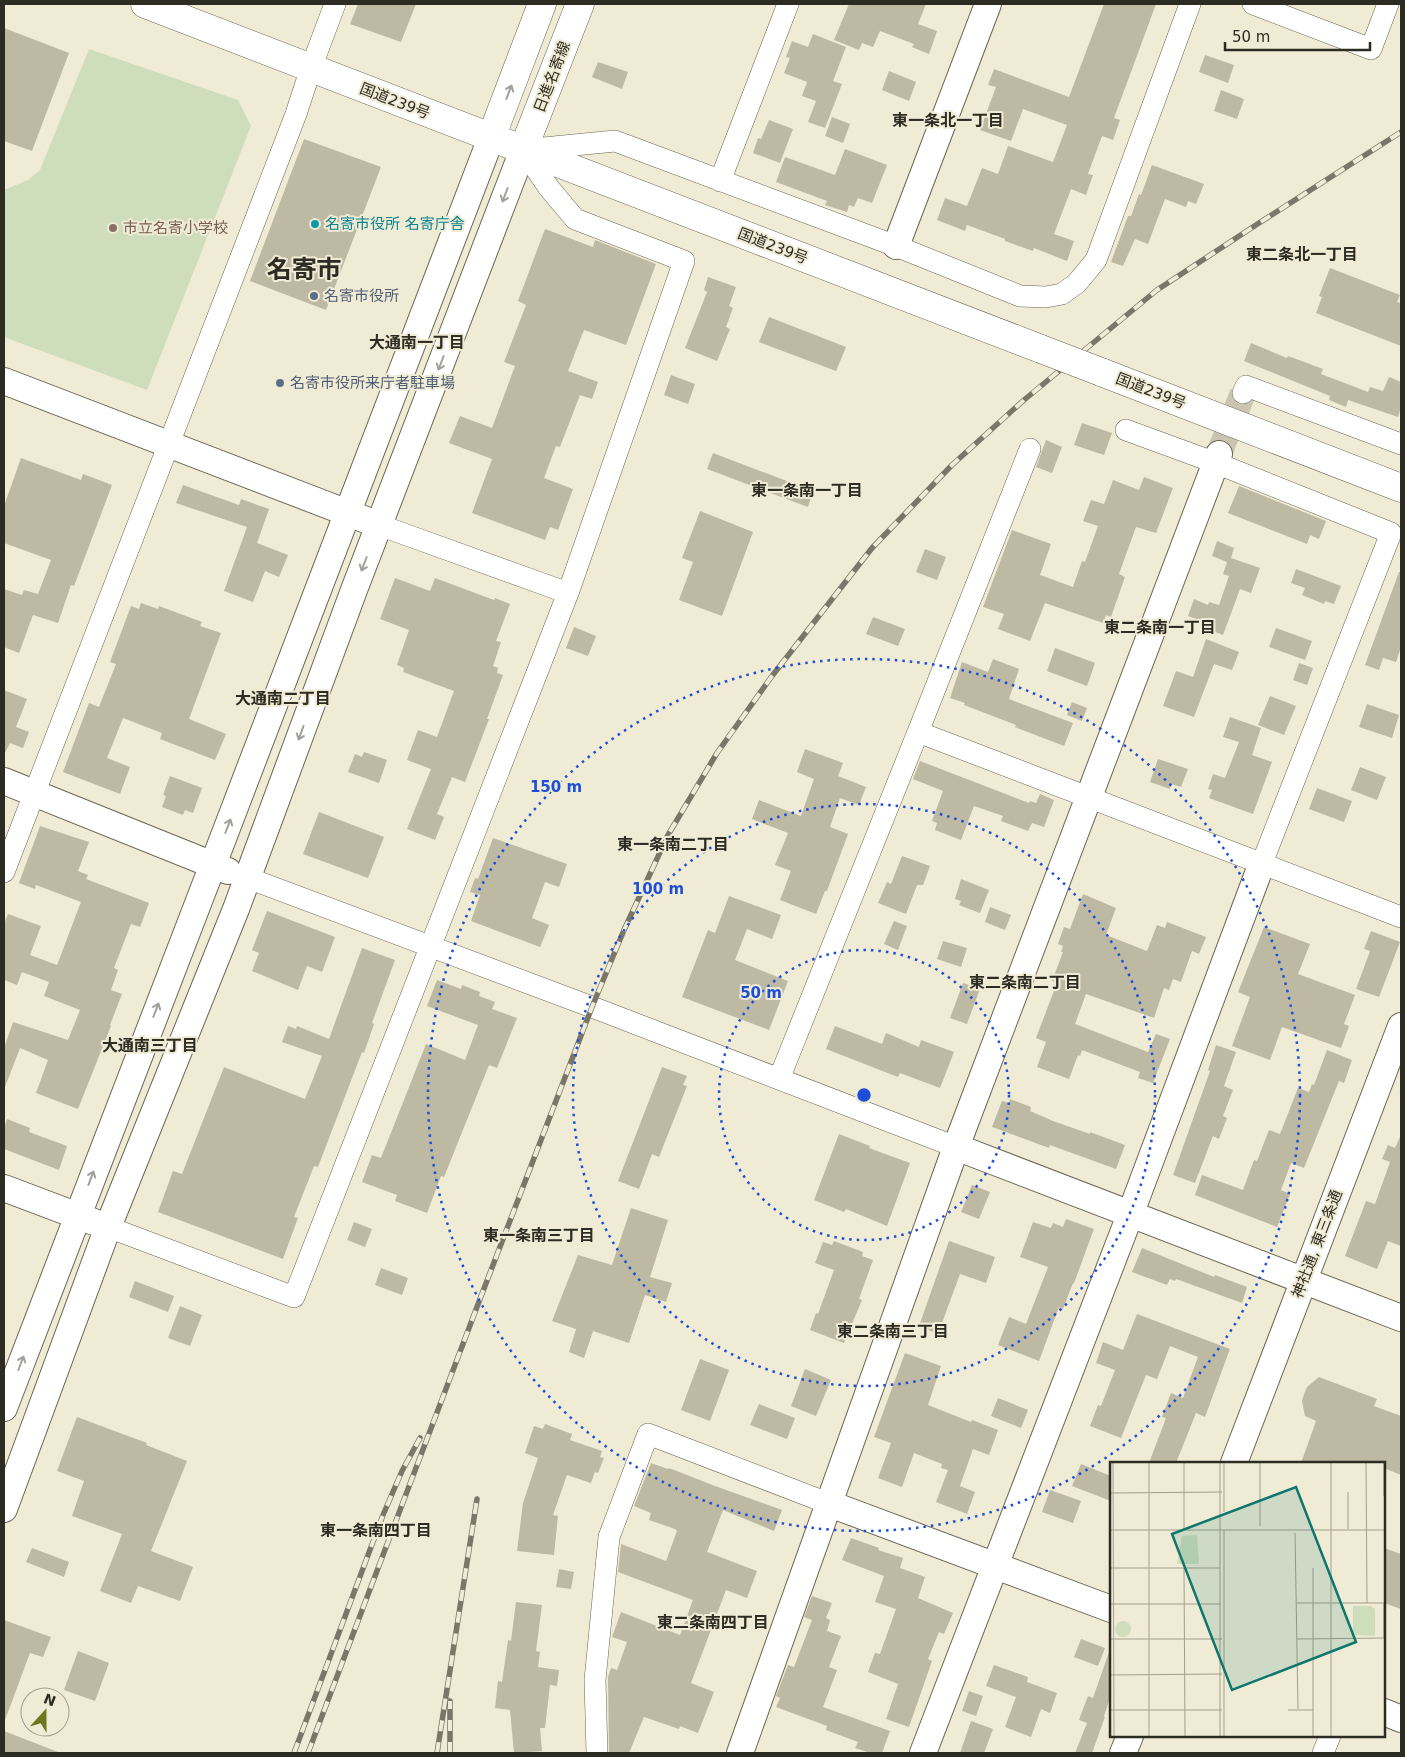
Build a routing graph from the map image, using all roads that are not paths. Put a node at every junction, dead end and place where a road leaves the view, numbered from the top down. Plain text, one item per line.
1 (145, 4) edge
2 (335, 4) edge
3 (542, 4) edge
4 (580, 4) edge
5 (788, 4) edge
6 (988, 4) edge
7 (1190, 4) edge
8 (1253, 4) edge
9 (1388, 4) edge
10 (311, 68) junction
11 (491, 138) junction
12 (523, 150) junction
13 (720, 181) junction
14 (896, 246) junction
15 (4, 381) edge
16 (1243, 393) dead end
17 (1126, 430) dead end
18 (168, 444) junction
19 (1401, 444) edge
20 (1030, 449) dead end
21 (1218, 458) junction
22 (1401, 488) edge
23 (349, 514) junction
24 (379, 525) junction
25 (568, 593) junction
26 (918, 732) junction
27 (4, 782) edge
28 (34, 793) junction
29 (1089, 797) junction
30 (1262, 863) junction
31 (212, 864) junction
32 (4, 872) edge
33 (248, 878) junction
34 (1401, 917) edge
35 (429, 946) junction
36 (1401, 1026) edge
37 (779, 1079) junction
38 (956, 1147) junction
39 (4, 1188) edge
40 (77, 1215) junction
41 (1130, 1215) junction
42 (108, 1227) junction
43 (1304, 1280) junction
44 (1401, 1318) edge
45 (4, 1408) edge
46 (1234, 1462) edge
47 (830, 1504) junction
48 (4, 1509) edge
49 (995, 1565) junction
50 (1110, 1609) edge
51 (1385, 1712) edge
52 (1401, 1719) edge
53 (1130, 1737) edge
54 (1330, 1737) edge
55 (597, 1753) edge
56 (740, 1753) edge
57 (924, 1753) edge
58 (1123, 1753) edge
59 (1323, 1753) edge

1 - 10 main road, 国道239号
2 - 10 street
11 -> 3 main road
4 - 12 main road, 日進名寄線
5 - 13 street
6 - 14 street
7 - 14 street
8 - 9 street
10 - 11 main road, 国道239号
10 - 18 street
11 - 12 main road, 国道239号
11 - 23 street
12 - 13 street
12 - 22 main road, 国道239号, bridge
12 -> 24 street
12 - 25 street
13 - 14 street
15 - 18 street
16 - 19 street
17 - 21 street
18 - 23 street
18 - 28 street
20 - 26 street
21 - 29 street
21 - 30 street
23 - 24 street
31 -> 23 street
24 - 25 street
24 -> 33 street
25 - 35 street
26 - 29 street
26 - 37 street
27 - 28 street
28 - 31 street
28 - 32 street
29 - 30 street
29 - 38 street
30 - 34 street
30 - 41 street
31 - 33 street
40 -> 31 street
33 - 35 street
33 - 42 street
35 - 37 street
35 - 42 street
36 - 43 street, 神社通, 東三条通
37 - 38 street
38 - 41 street
38 - 47 street
39 - 40 street
40 - 42 street
45 -> 40 street
41 - 43 street
41 - 49 street
42 - 48 street
43 - 44 street
43 - 46 street, 神社通, 東三条通
47 - 49 street
47 - 55 street
47 - 56 street
49 - 50 street
49 - 57 street
51 - 52 street
53 - 58 street
54 - 59 street

